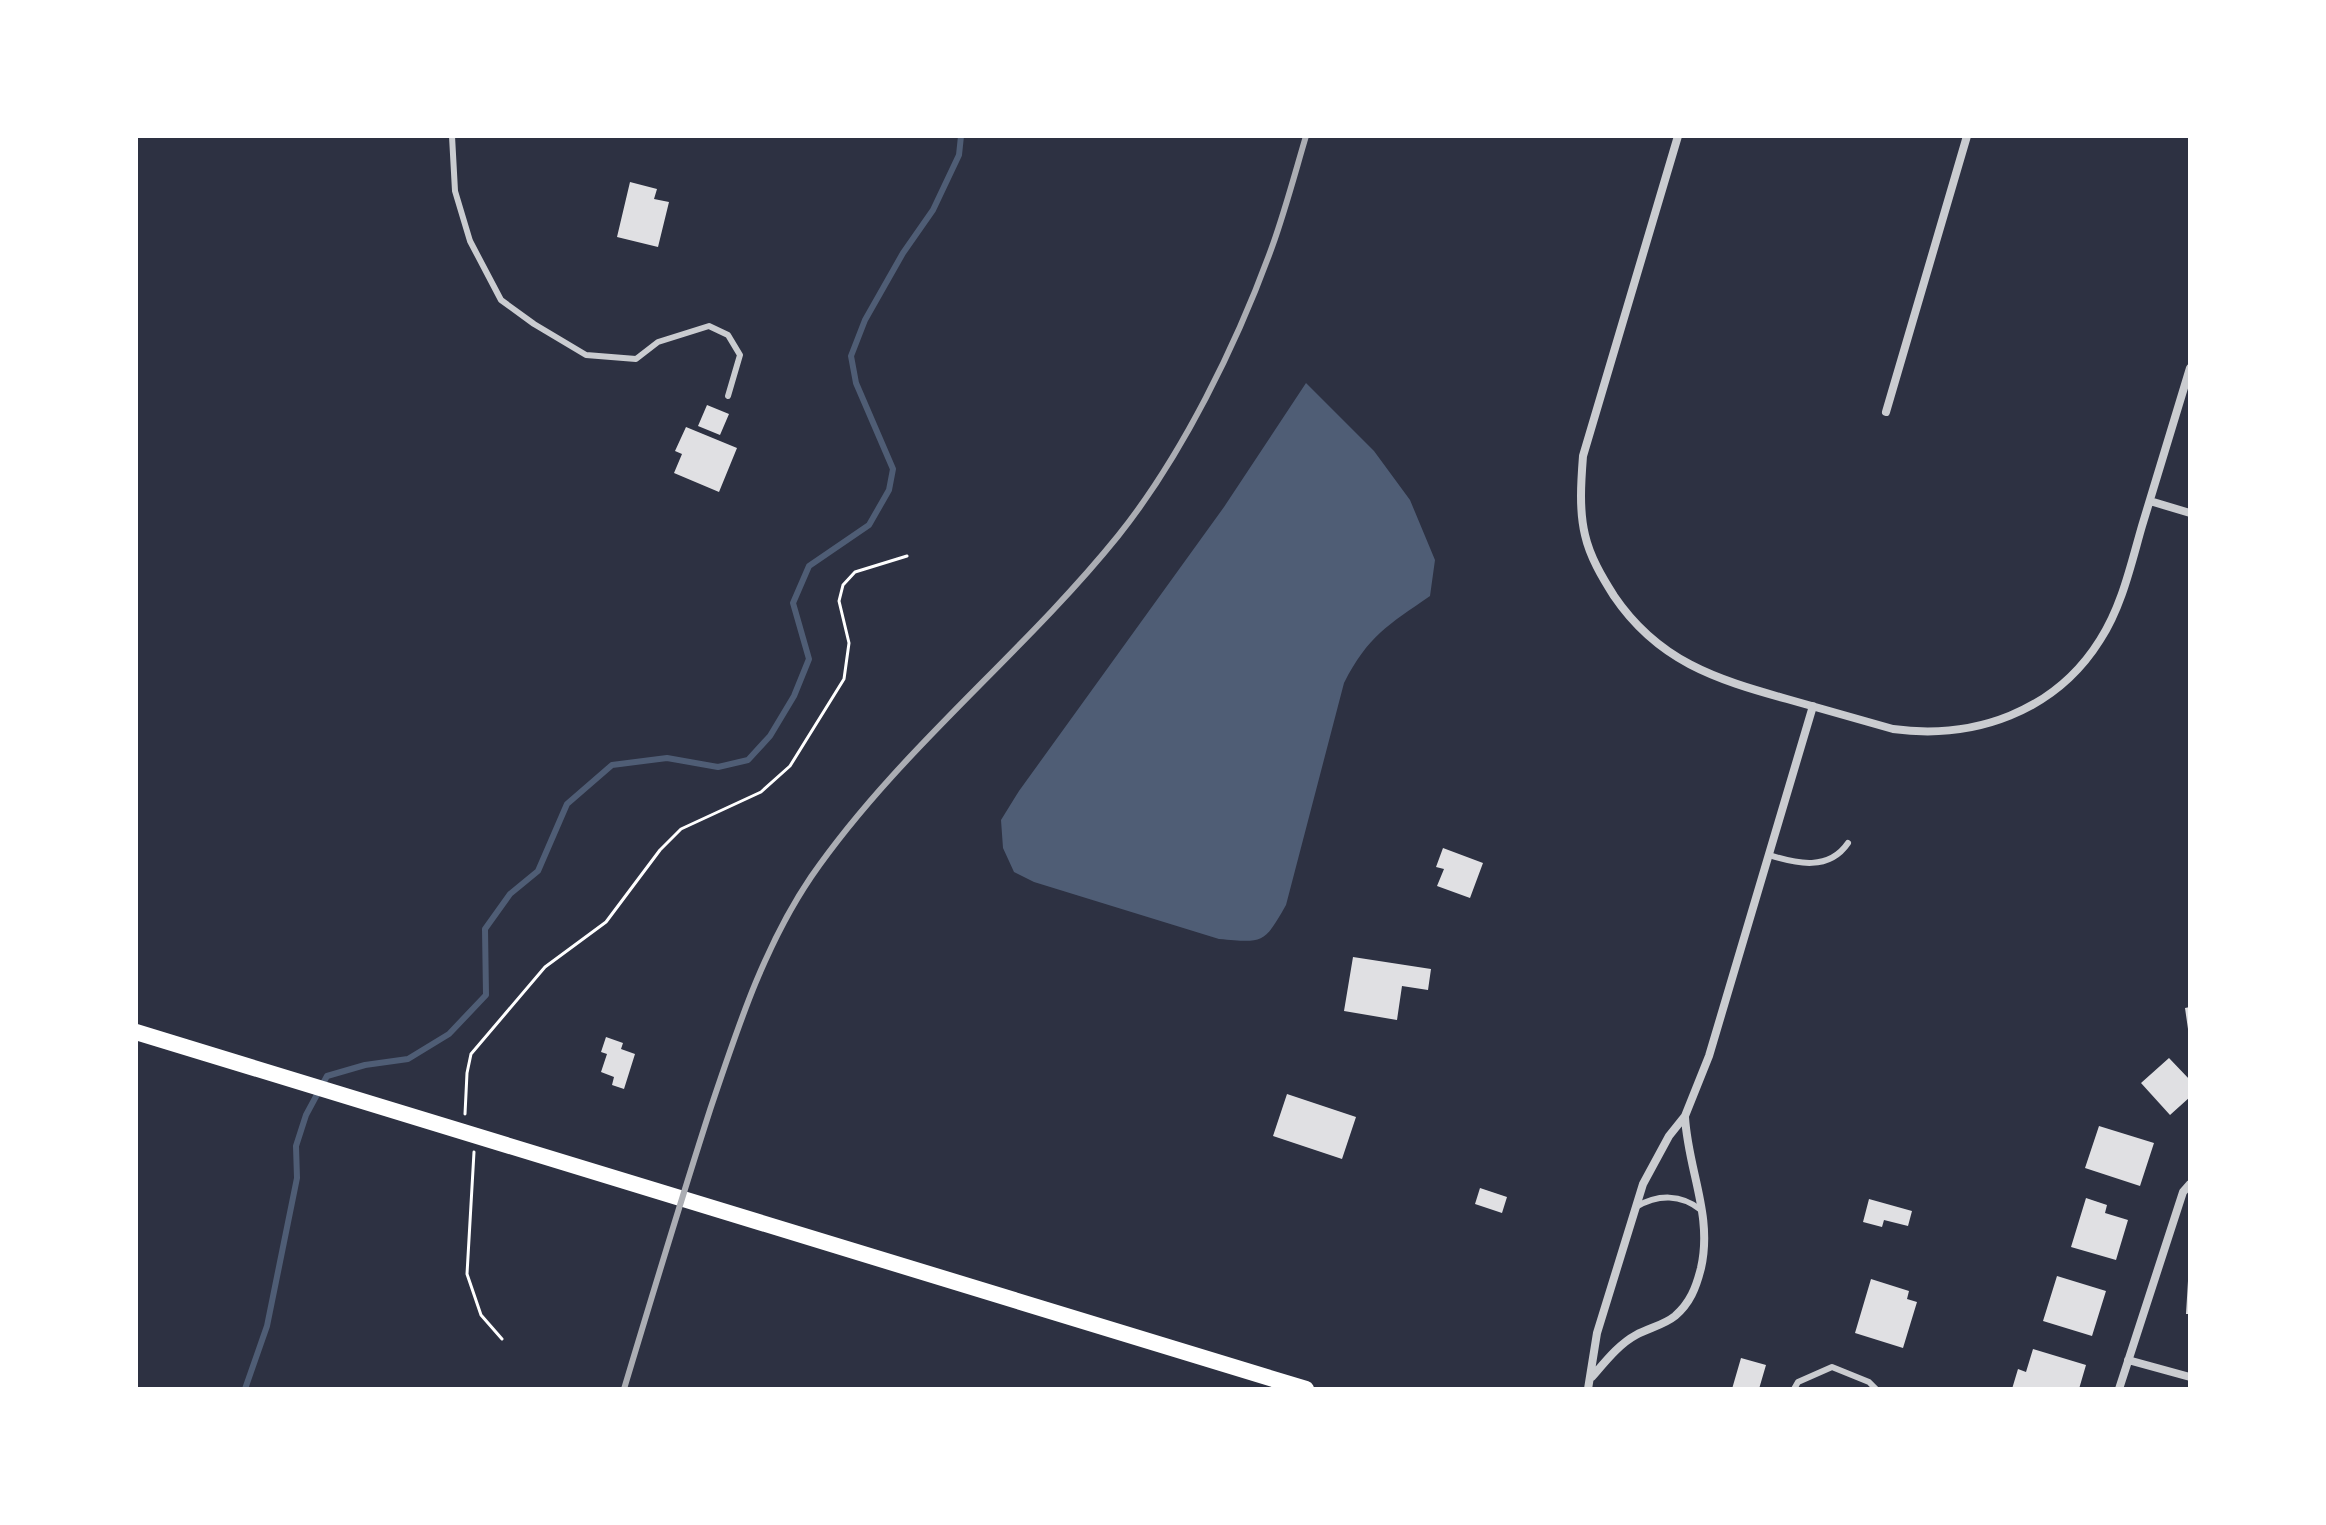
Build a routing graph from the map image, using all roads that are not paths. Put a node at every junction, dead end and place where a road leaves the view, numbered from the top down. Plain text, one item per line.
1 (452, 136) edge
2 (1678, 136) edge
3 (1967, 136) edge
4 (2190, 368) edge
5 (728, 396) dead end
6 (1886, 412) dead end
7 (2150, 501) junction
8 (2190, 513) edge
9 (1813, 706) junction
10 (1848, 843) dead end
11 (1769, 855) junction
12 (136, 1032) edge
13 (1685, 1116) junction
14 (2190, 1184) edge
15 (1636, 1207) junction
16 (1704, 1212) junction
17 (2128, 1360) junction
18 (2190, 1377) edge
19 (1589, 1384) edge
20 (1306, 1389) edge
21 (1794, 1389) edge
22 (1876, 1389) edge
23 (2119, 1389) edge

1 - 5 lane
2 - 9 street
3 - 6 street
4 - 7 street
7 - 8 street
7 - 9 street
9 - 11 street
10 - 11 lane
11 - 13 street
12 - 20 main road
13 - 15 street
13 - 16 street
14 - 17 street
15 - 16 lane
15 - 19 street
16 - 19 street
17 - 18 street
17 - 23 street
21 - 22 lane

